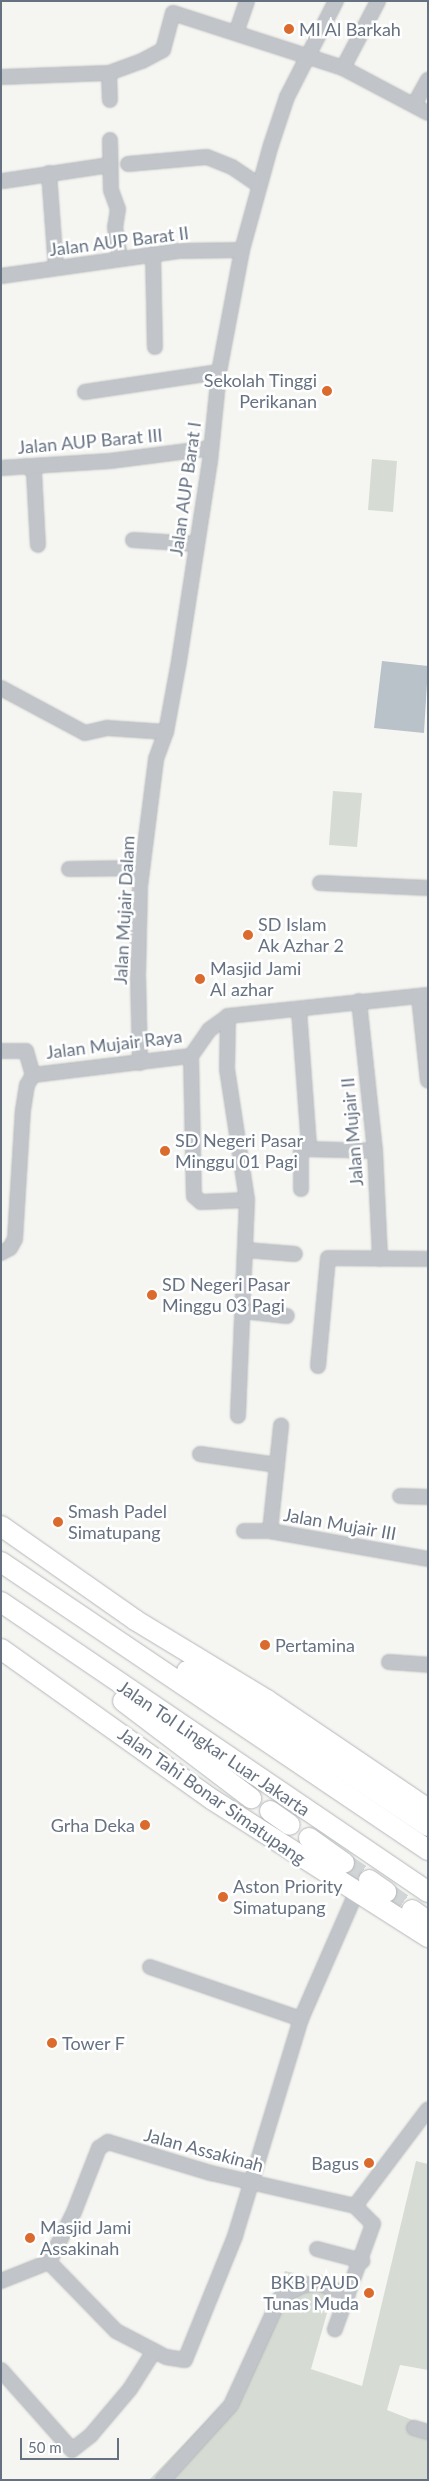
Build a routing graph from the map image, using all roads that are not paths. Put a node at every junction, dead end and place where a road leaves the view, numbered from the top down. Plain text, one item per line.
1 (247, 1) edge
2 (336, 1) edge
3 (378, 1) edge
4 (173, 7) edge
5 (236, 33) junction
6 (308, 56) junction
7 (343, 68) junction
8 (109, 73) junction
9 (1, 76) edge
10 (428, 80) edge
11 (110, 100) dead end
12 (414, 105) junction
13 (428, 113) edge
14 (110, 140) dead end
15 (128, 164) dead end
16 (110, 165) junction
17 (49, 173) junction
18 (3, 181) dead end
19 (259, 185) junction
20 (242, 250) junction
21 (153, 254) junction
22 (120, 259) junction
23 (56, 268) junction
24 (1, 276) edge
25 (155, 347) dead end
26 (219, 372) junction
27 (85, 392) dead end
28 (211, 448) junction
29 (26, 466) junction
30 (1, 468) edge
31 (132, 540) dead end
32 (197, 544) junction
33 (38, 545) dead end
34 (1, 688) edge
35 (166, 732) junction
36 (142, 868) junction
37 (69, 869) dead end
38 (320, 883) dead end
39 (428, 888) edge
40 (423, 996) edge
41 (359, 1001) junction
42 (299, 1010) junction
43 (228, 1016) junction
44 (1, 1051) edge
45 (191, 1056) junction
46 (140, 1063) junction
47 (33, 1075) junction
48 (428, 1081) edge
49 (309, 1147) junction
50 (375, 1151) junction
51 (301, 1189) dead end
52 (248, 1200) junction
53 (246, 1250) junction
54 (1, 1253) edge
55 (295, 1254) dead end
56 (380, 1259) junction
57 (428, 1259) edge
58 (243, 1311) junction
59 (287, 1316) dead end
60 (318, 1366) dead end
61 (238, 1416) dead end
62 (281, 1426) dead end
63 (200, 1454) dead end
64 (277, 1465) junction
65 (400, 1496) dead end
66 (428, 1497) edge
67 (1, 1526) edge
68 (244, 1531) dead end
69 (270, 1531) junction
70 (428, 1559) edge
71 (1, 1562) edge
72 (45, 1591) junction
73 (1, 1602) edge
74 (1, 1615) edge
75 (1, 1649) edge
76 (389, 1662) dead end
77 (428, 1665) edge
78 (251, 1798) dead end
79 (428, 1809) edge
80 (270, 1811) dead end
81 (290, 1825) dead end
82 (428, 1826) edge
83 (309, 1838) dead end
84 (428, 1850) edge
85 (344, 1863) tunnel mouth
86 (362, 1887) junction
87 (386, 1892) tunnel mouth
88 (428, 1892) edge
89 (428, 1937) edge
90 (150, 1967) dead end
91 (301, 2019) junction
92 (428, 2109) edge
93 (251, 2183) junction
94 (355, 2206) junction
95 (317, 2249) dead end
96 (362, 2261) junction
97 (49, 2262) junction
98 (1, 2281) edge
99 (348, 2294) junction
100 (335, 2329) dead end
101 (154, 2351) junction
102 (1, 2370) edge
103 (414, 2428) dead end
104 (428, 2432) edge
105 (163, 2480) edge

1 - 5 street
2 - 6 street, Jalan AUP Barat I
3 - 7 street
4 - 5 street
4 - 8 street
5 - 6 street
6 - 7 street
6 - 19 street, Jalan AUP Barat I
7 - 12 street
8 - 9 street
8 - 11 street
10 - 12 street
12 - 13 street
14 - 16 street
15 - 19 street
16 - 17 street
16 - 22 street
17 - 18 street
17 - 23 street
19 - 20 street, Jalan AUP Barat I
20 - 21 street, Jalan AUP Barat II
20 - 26 street, Jalan AUP Barat I
21 - 22 street, Jalan AUP Barat II
21 - 25 street
22 - 23 street, Jalan AUP Barat II
23 - 24 street, Jalan AUP Barat II
26 - 27 street
26 - 28 street, Jalan AUP Barat I
28 - 29 street, Jalan AUP Barat III
28 - 32 street, Jalan AUP Barat I
29 - 30 street, Jalan AUP Barat III
29 - 33 street
31 - 32 street
32 - 35 street, Jalan AUP Barat I
34 - 35 street
35 - 36 street, Jalan Mujair Dalam
36 - 37 street
36 - 46 street, Jalan Mujair Dalam
38 - 39 street
40 - 41 street
40 - 48 street
41 - 42 street
41 - 50 street, Jalan Mujair II
42 - 43 street
42 - 49 street
43 - 45 street, Jalan Mujair Raya
43 - 52 street
44 - 47 street
45 - 46 street, Jalan Mujair Raya
45 - 52 street
46 - 47 street, Jalan Mujair Raya
47 - 54 street, Jalan Mujair Raya
49 - 50 street
49 - 51 street
50 - 56 street, Jalan Mujair II
52 - 53 street
53 - 55 street
53 - 58 street
56 - 57 street
56 - 60 street
58 - 59 street
58 - 61 street
62 - 64 street
63 - 64 street
64 - 69 street
65 - 66 street
67 - 79 highway
68 - 69 street, Jalan Mujair III
69 - 70 street, Jalan Mujair III
71 - 72 highway, Jalan Tol Lingkar Luar Jakarta
72 - 82 highway
72 - 84 highway, Jalan Tol Lingkar Luar Jakarta
73 - 88 highway, Jalan Tol Lingkar Luar Jakarta
74 - 78 highway
75 - 86 highway, Jalan Tahi Bonar Simatupang
76 - 77 street
80 - 81 highway
83 - 85 highway
86 - 87 highway
86 - 89 highway, Jalan Tahi Bonar Simatupang
86 - 91 street
90 - 91 street
91 - 93 street
92 - 94 street
93 - 94 street, Jalan Assakinah
93 - 97 street, Jalan Assakinah
93 - 101 street
94 - 96 street
95 - 96 street
96 - 99 street
97 - 98 street
97 - 101 street
99 - 100 street
99 - 105 street
101 - 102 street
103 - 104 street

